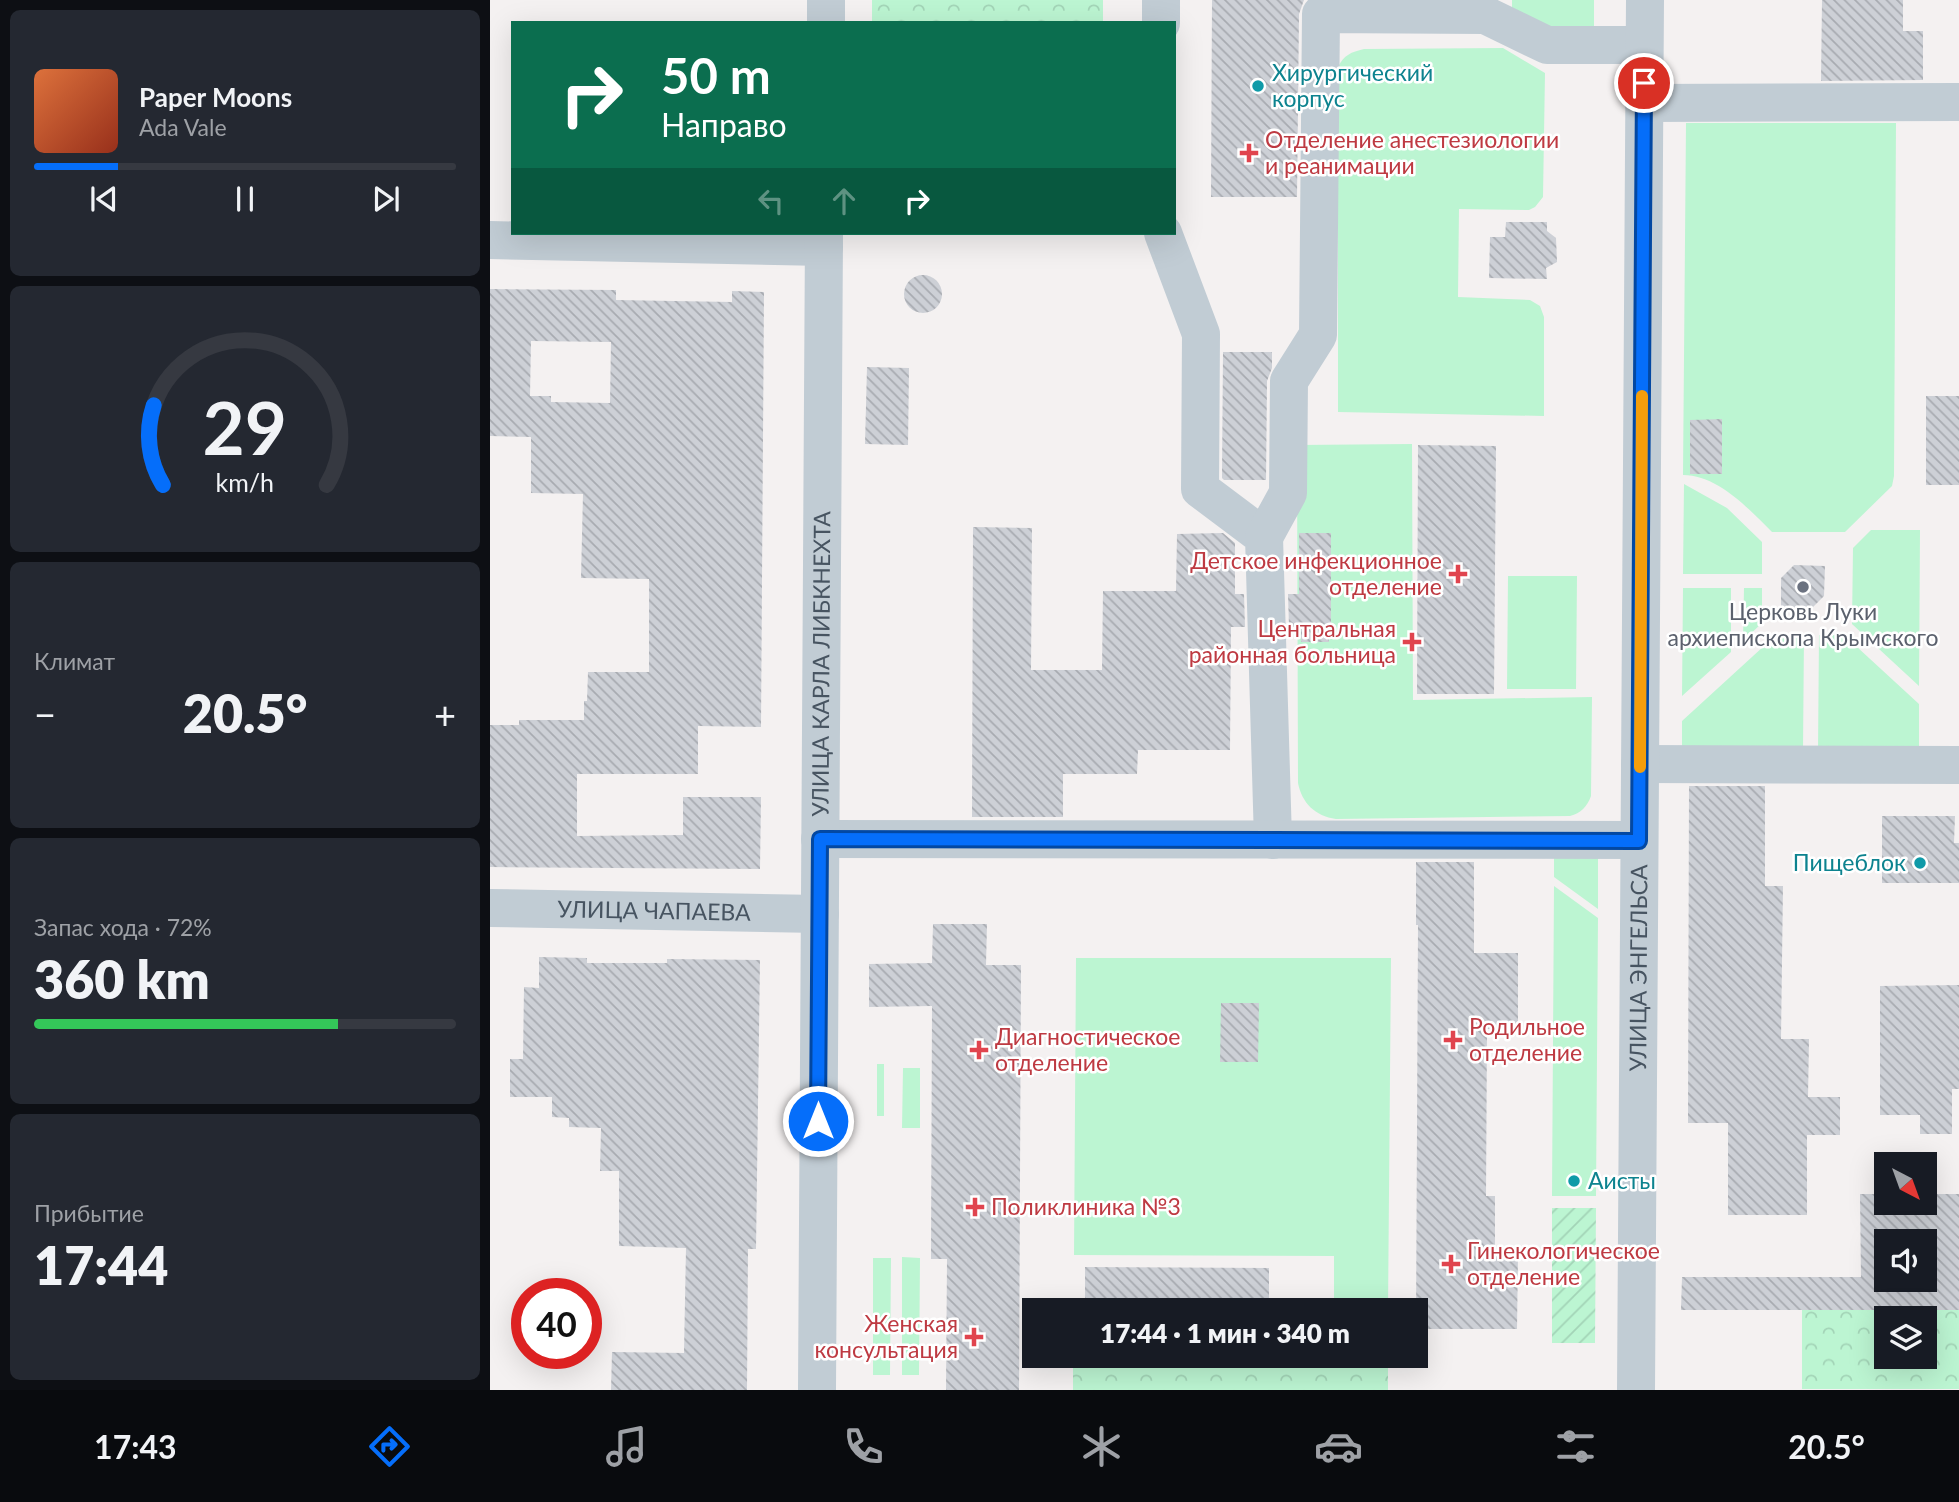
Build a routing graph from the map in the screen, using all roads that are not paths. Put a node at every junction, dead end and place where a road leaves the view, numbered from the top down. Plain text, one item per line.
1 (826, 0) edge
2 (1161, 0) edge
3 (1645, 0) edge
4 (825, 21) edge
5 (1161, 21) edge
6 (1644, 45) junction
7 (1959, 102) edge
8 (1644, 103) junction
9 (1164, 235) edge
10 (490, 240) edge
11 (824, 240) edge
12 (1264, 537) junction
13 (1640, 764) junction
14 (1959, 765) edge
15 (820, 839) junction
16 (1273, 840) junction
17 (1639, 841) junction
18 (490, 908) edge
19 (820, 914) junction
20 (817, 1390) edge
21 (1636, 1390) edge

1 - 4 street
2 - 5 street
3 - 6 street, УЛИЦА ЭНГЕЛЬСА
6 - 8 street, УЛИЦА ЭНГЕЛЬСА
6 - 12 street
7 - 8 street
8 - 13 street, УЛИЦА ЭНГЕЛЬСА
9 - 12 street
10 - 11 street
11 - 15 street, УЛИЦА КАРЛА ЛИБКНЕХТА
12 - 16 street
13 - 14 street
13 - 17 street, УЛИЦА ЭНГЕЛЬСА
15 - 16 street
15 - 19 street, УЛИЦА КАРЛА ЛИБКНЕХТА
16 - 17 street
17 - 21 street, УЛИЦА ЭНГЕЛЬСА
18 - 19 street, УЛИЦА ЧАПАЕВА
19 - 20 street, УЛИЦА КАРЛА ЛИБКНЕХТА

